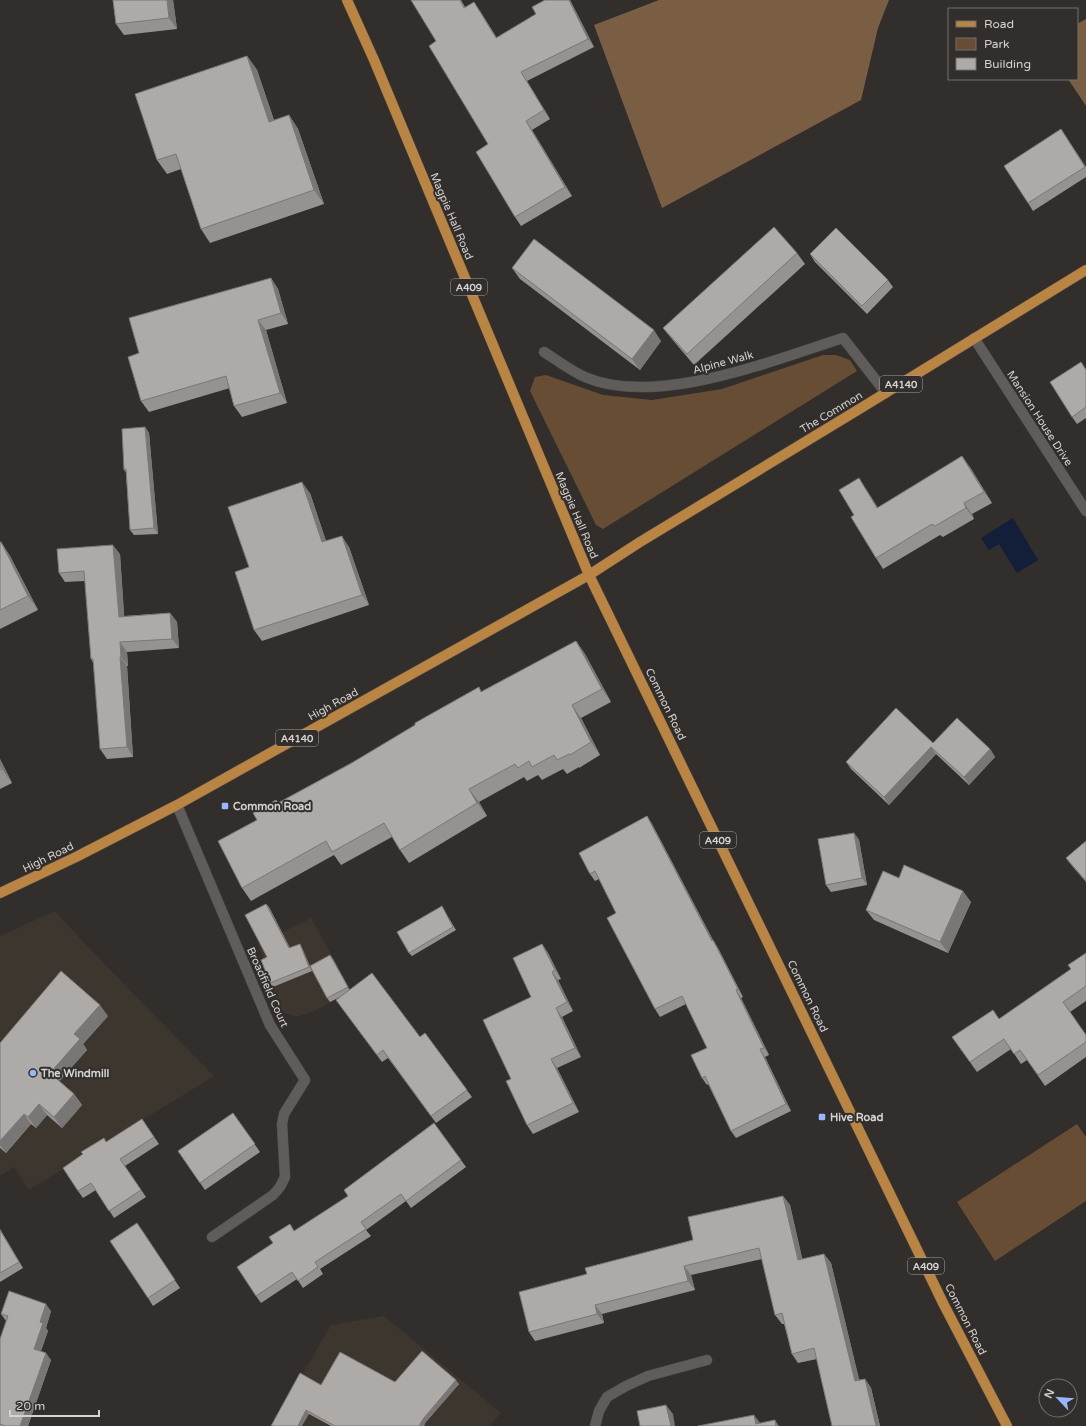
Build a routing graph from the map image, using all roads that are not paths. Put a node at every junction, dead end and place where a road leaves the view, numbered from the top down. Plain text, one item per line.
1 (348, 0) edge
2 (1086, 270) edge
3 (974, 338) junction
4 (544, 352) dead end
5 (886, 393) junction
6 (1086, 511) edge
7 (589, 574) junction
8 (177, 805) junction
9 (0, 893) edge
10 (212, 1237) dead end
11 (708, 1360) dead end
12 (595, 1426) edge
13 (1007, 1426) edge

1 - 7 main road, Magpie Hall Road / A409
2 - 3 main road, The Common / A4140
3 - 5 main road, The Common / A4140
3 - 6 street, Mansion House Drive
4 - 5 street, Alpine Walk
5 - 7 main road, The Common / A4140
7 - 8 main road, High Road / A4140
7 - 13 main road, Common Road / A409
8 - 9 main road, High Road / A4140
8 - 10 street, Broadfield Court
11 - 12 street

